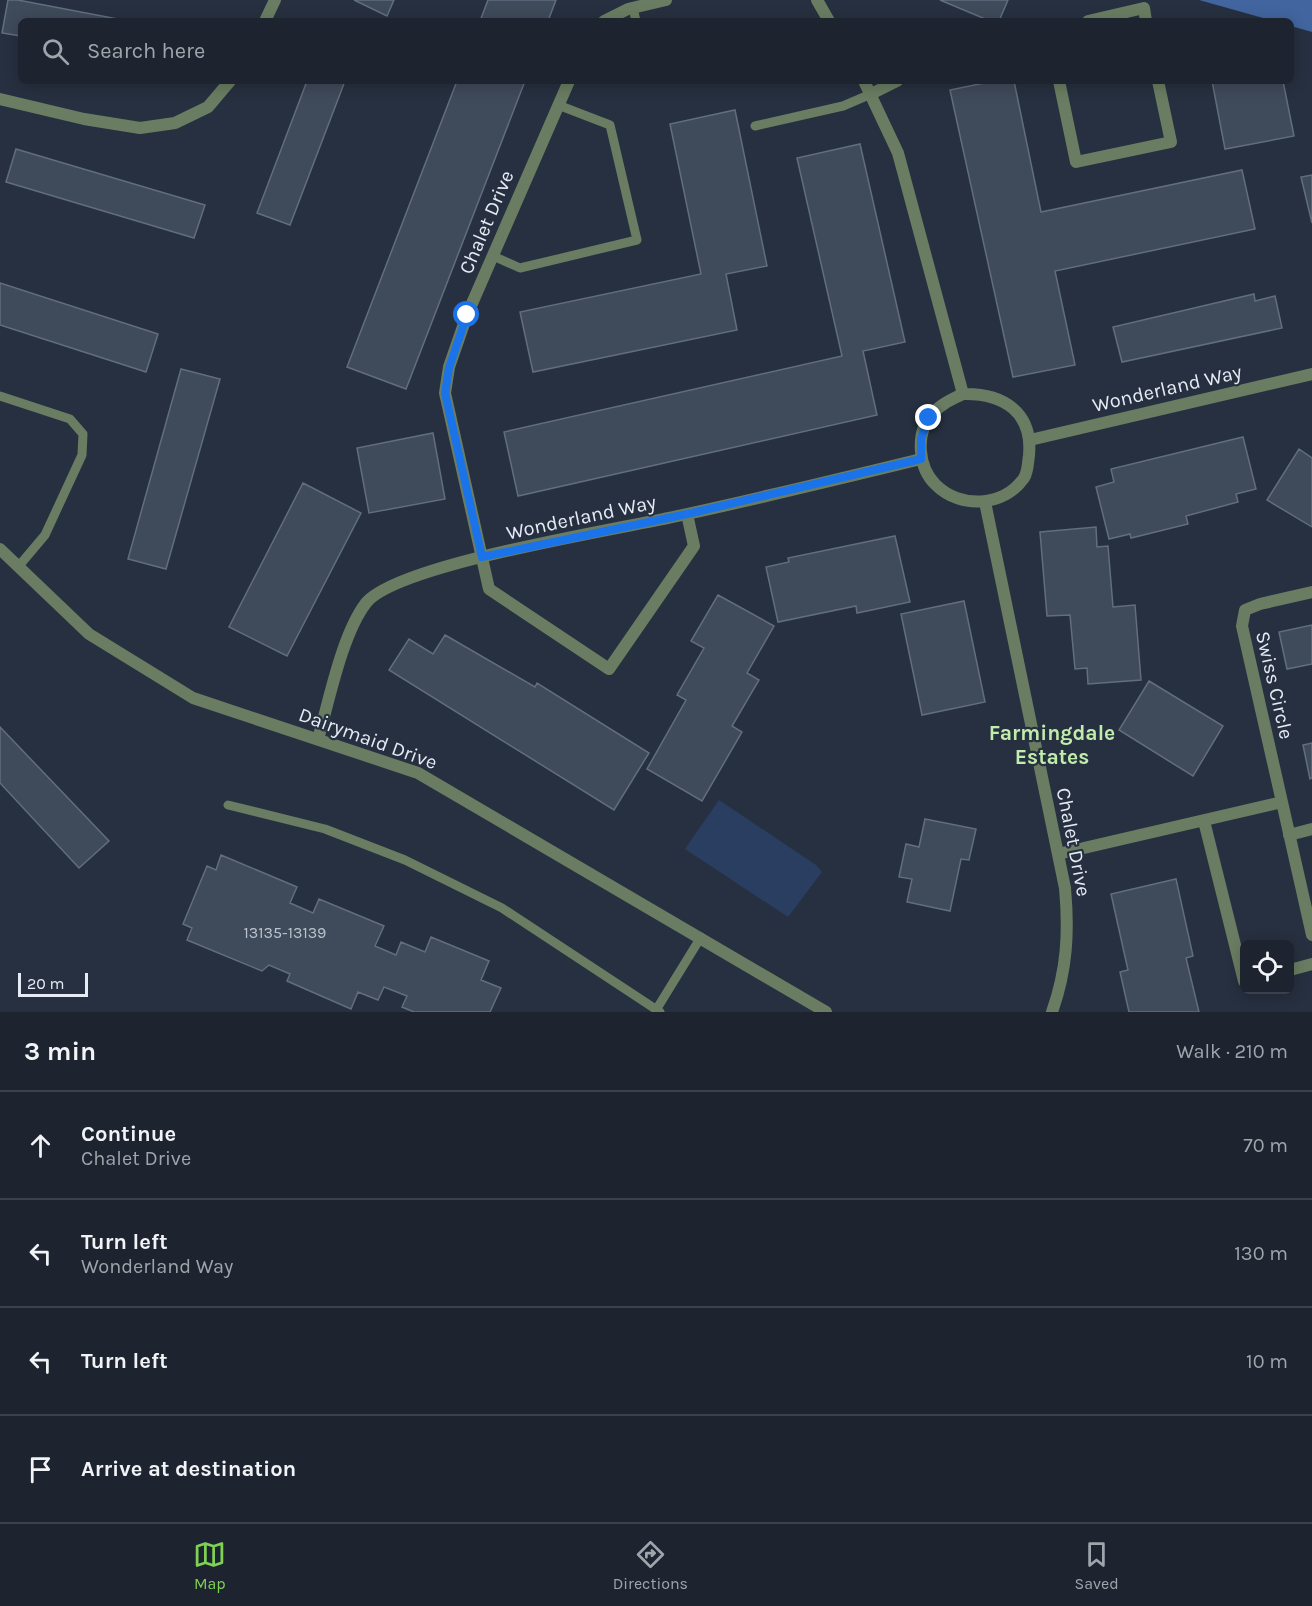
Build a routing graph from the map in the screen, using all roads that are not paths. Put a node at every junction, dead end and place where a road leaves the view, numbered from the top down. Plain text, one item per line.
1 (275, 0) edge
2 (666, 0) edge
3 (817, 0) edge
4 (633, 8) junction
5 (266, 18) edge
6 (611, 18) edge
7 (635, 18) edge
8 (827, 18) edge
9 (1101, 18) edge
10 (1146, 18) edge
11 (227, 84) edge
12 (567, 84) edge
13 (866, 84) edge
14 (891, 84) edge
15 (1060, 84) edge
16 (1159, 84) edge
17 (871, 94) junction
18 (0, 99) edge
19 (558, 105) junction
20 (754, 126) dead end
21 (493, 256) junction
22 (1312, 374) edge
23 (963, 394) junction
24 (0, 396) edge
25 (1030, 440) junction
26 (921, 459) junction
27 (985, 502) junction
28 (687, 514) junction
29 (0, 549) edge
30 (482, 557) junction
31 (18, 567) junction
32 (1312, 592) edge
33 (318, 739) junction
34 (1282, 802) junction
35 (228, 805) dead end
36 (1204, 821) junction
37 (1312, 830) edge
38 (1289, 835) junction
39 (1058, 854) junction
40 (1312, 935) edge
41 (701, 937) junction
42 (1240, 961) edge
43 (1312, 964) edge
44 (1294, 969) edge
45 (658, 1011) edge
46 (826, 1012) edge
47 (1052, 1012) edge

1 - 5 street
2 - 4 street
3 - 8 street
4 - 6 street
4 - 7 lane
9 - 10 street
11 - 18 street
12 - 19 street, Chalet Drive
13 - 17 street
14 - 17 street
15 - 16 street
17 - 20 lane
17 - 23 street
19 - 21 street, Chalet Drive
19 - 21 lane
21 - 30 street, Chalet Drive
22 - 25 street, Wonderland Way
23 - 25 street
23 - 26 street
24 - 31 lane
25 - 27 street
26 - 27 street
26 - 28 street, Wonderland Way
27 - 39 street, Chalet Drive
28 - 30 street, Wonderland Way
28 - 30 street
29 - 31 street, Dairymaid Drive
30 - 33 street, Wonderland Way
31 - 33 street, Dairymaid Drive
32 - 34 street, Swiss Circle
33 - 41 street, Dairymaid Drive
34 - 36 street
34 - 38 street, Swiss Circle
35 - 45 lane
36 - 39 street
36 - 42 street
37 - 38 street
38 - 40 street, Swiss Circle
39 - 47 street, Chalet Drive
41 - 45 lane
41 - 46 street, Dairymaid Drive
43 - 44 street

